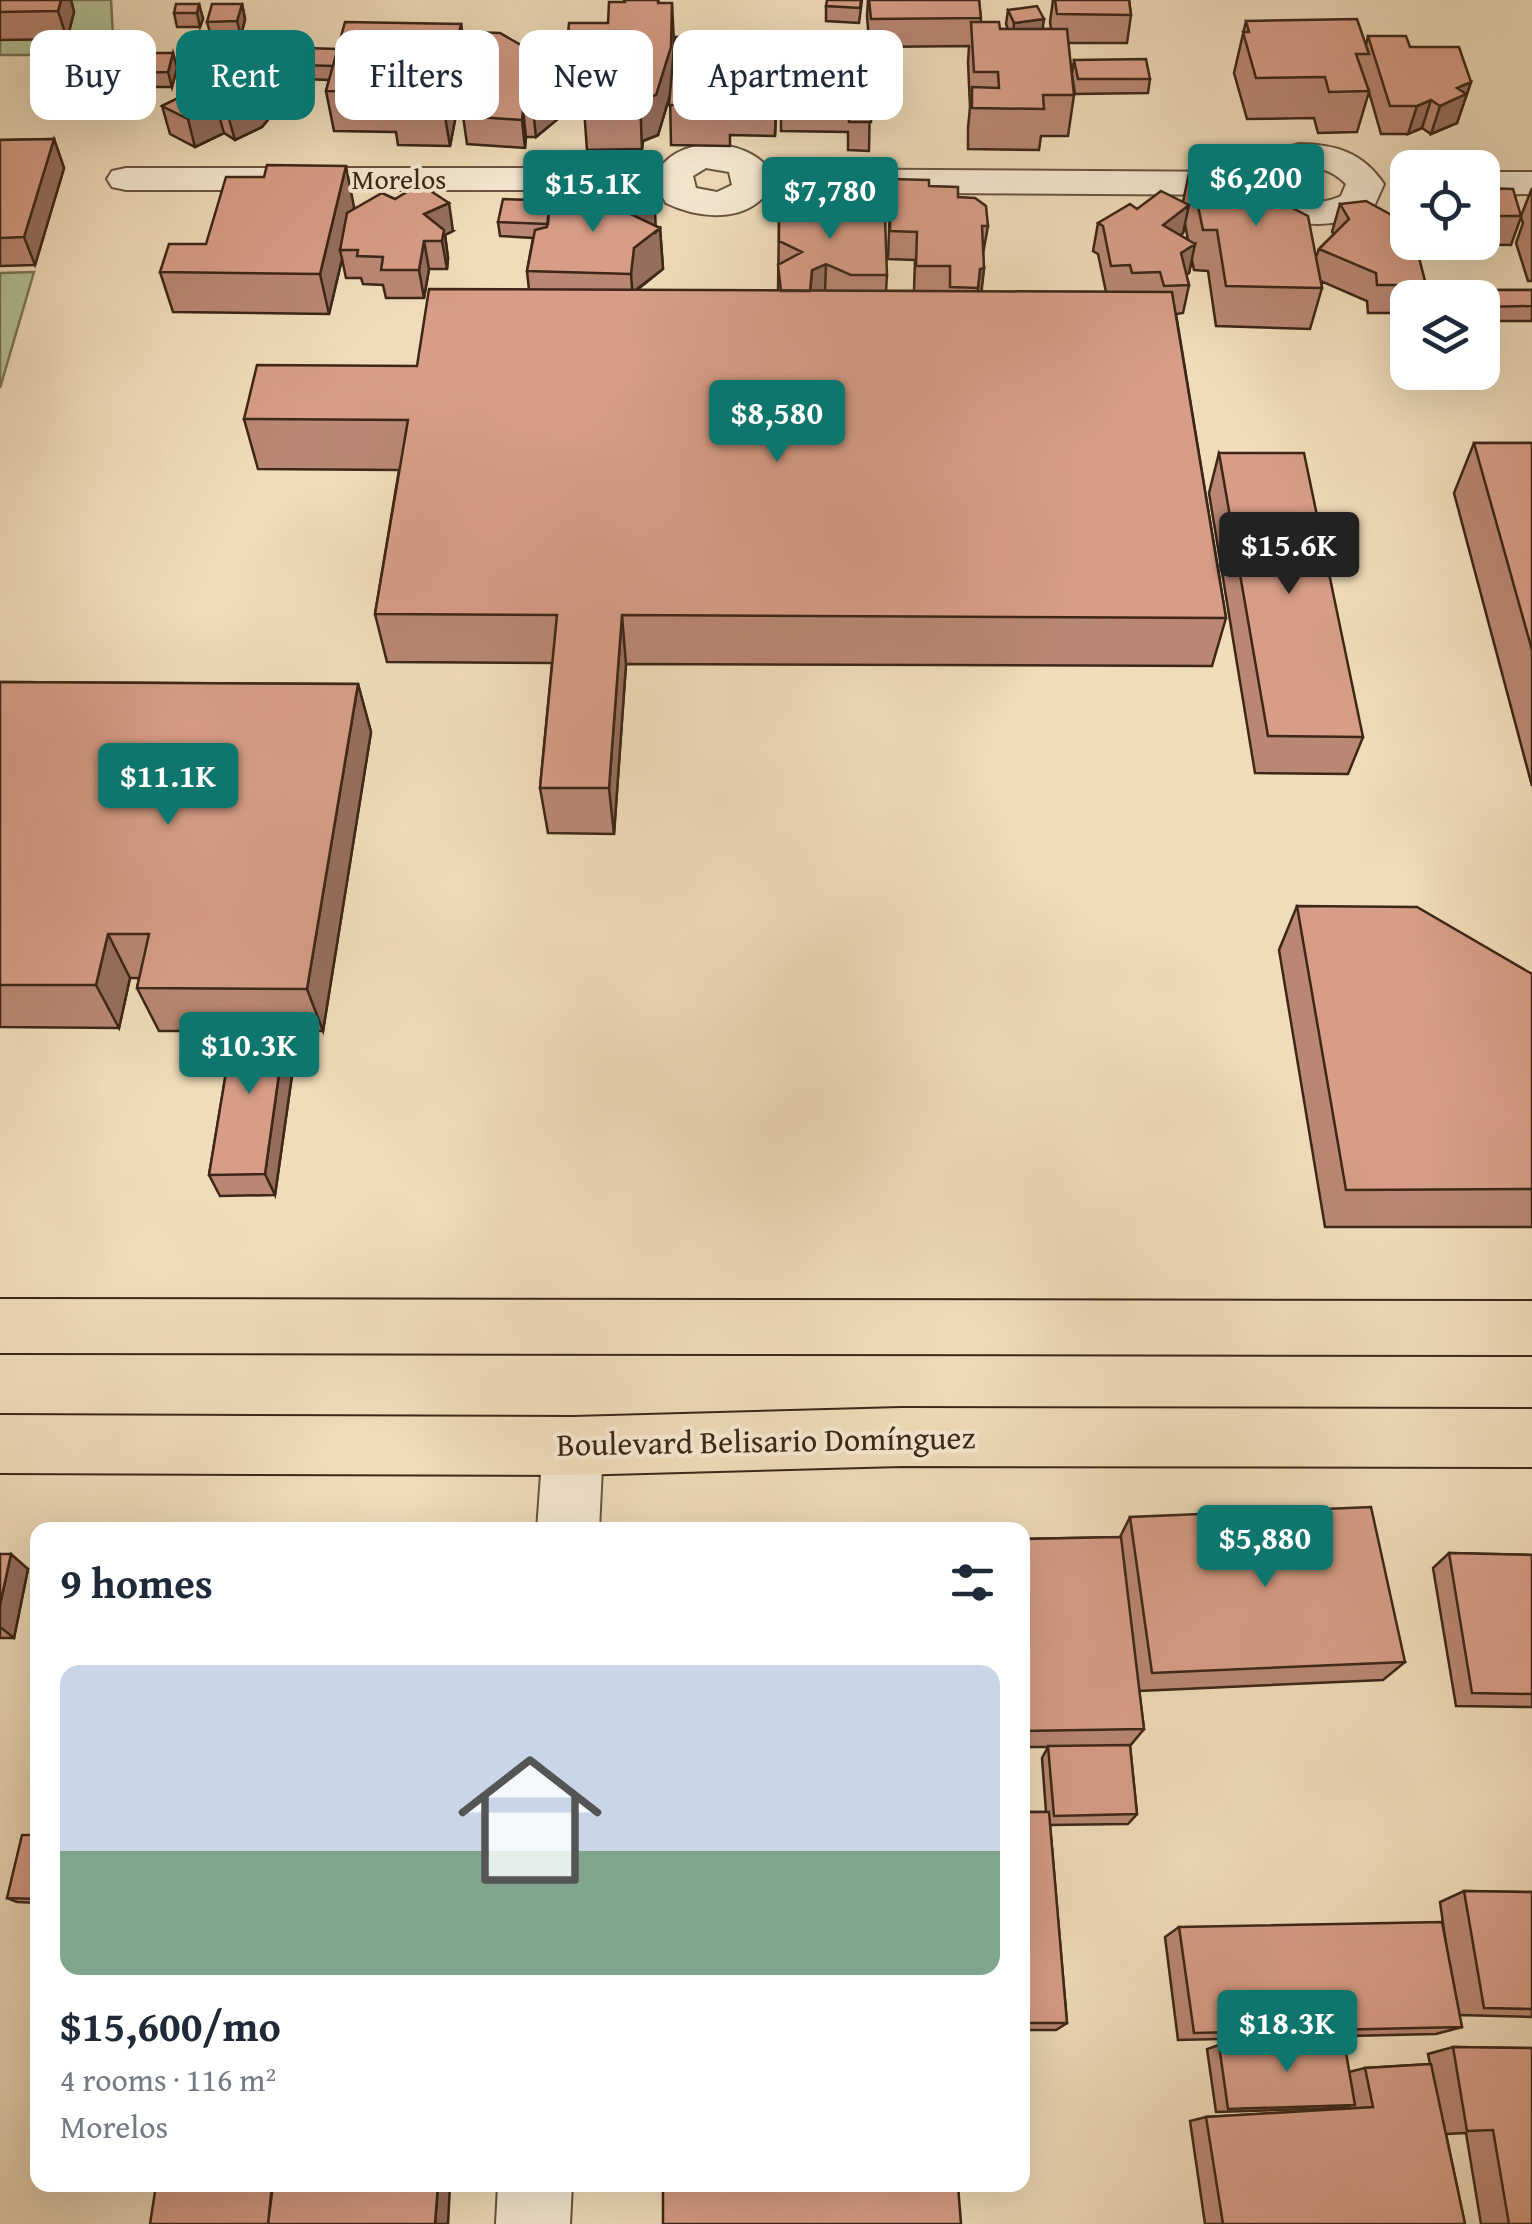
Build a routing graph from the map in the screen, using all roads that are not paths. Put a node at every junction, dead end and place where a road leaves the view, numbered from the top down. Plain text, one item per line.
1 (126, 179) dead end
2 (1265, 184) junction
3 (1365, 184) junction
4 (1390, 184) edge
5 (1500, 184) edge
6 (1532, 184) edge
7 (0, 1326) edge
8 (1532, 1328) edge
9 (1532, 1438) edge
10 (0, 1444) edge
11 (572, 1446) junction
12 (568, 1522) edge
13 (535, 2192) edge
14 (533, 2224) edge

1 - 2 street, Morelos
2 - 3 street
2 - 3 street
3 - 4 street
5 - 6 street
7 - 8 main road
9 - 11 main road, Boulevard Belisario Domínguez
10 - 11 main road, Boulevard Belisario Domínguez
11 - 12 street
13 - 14 street

